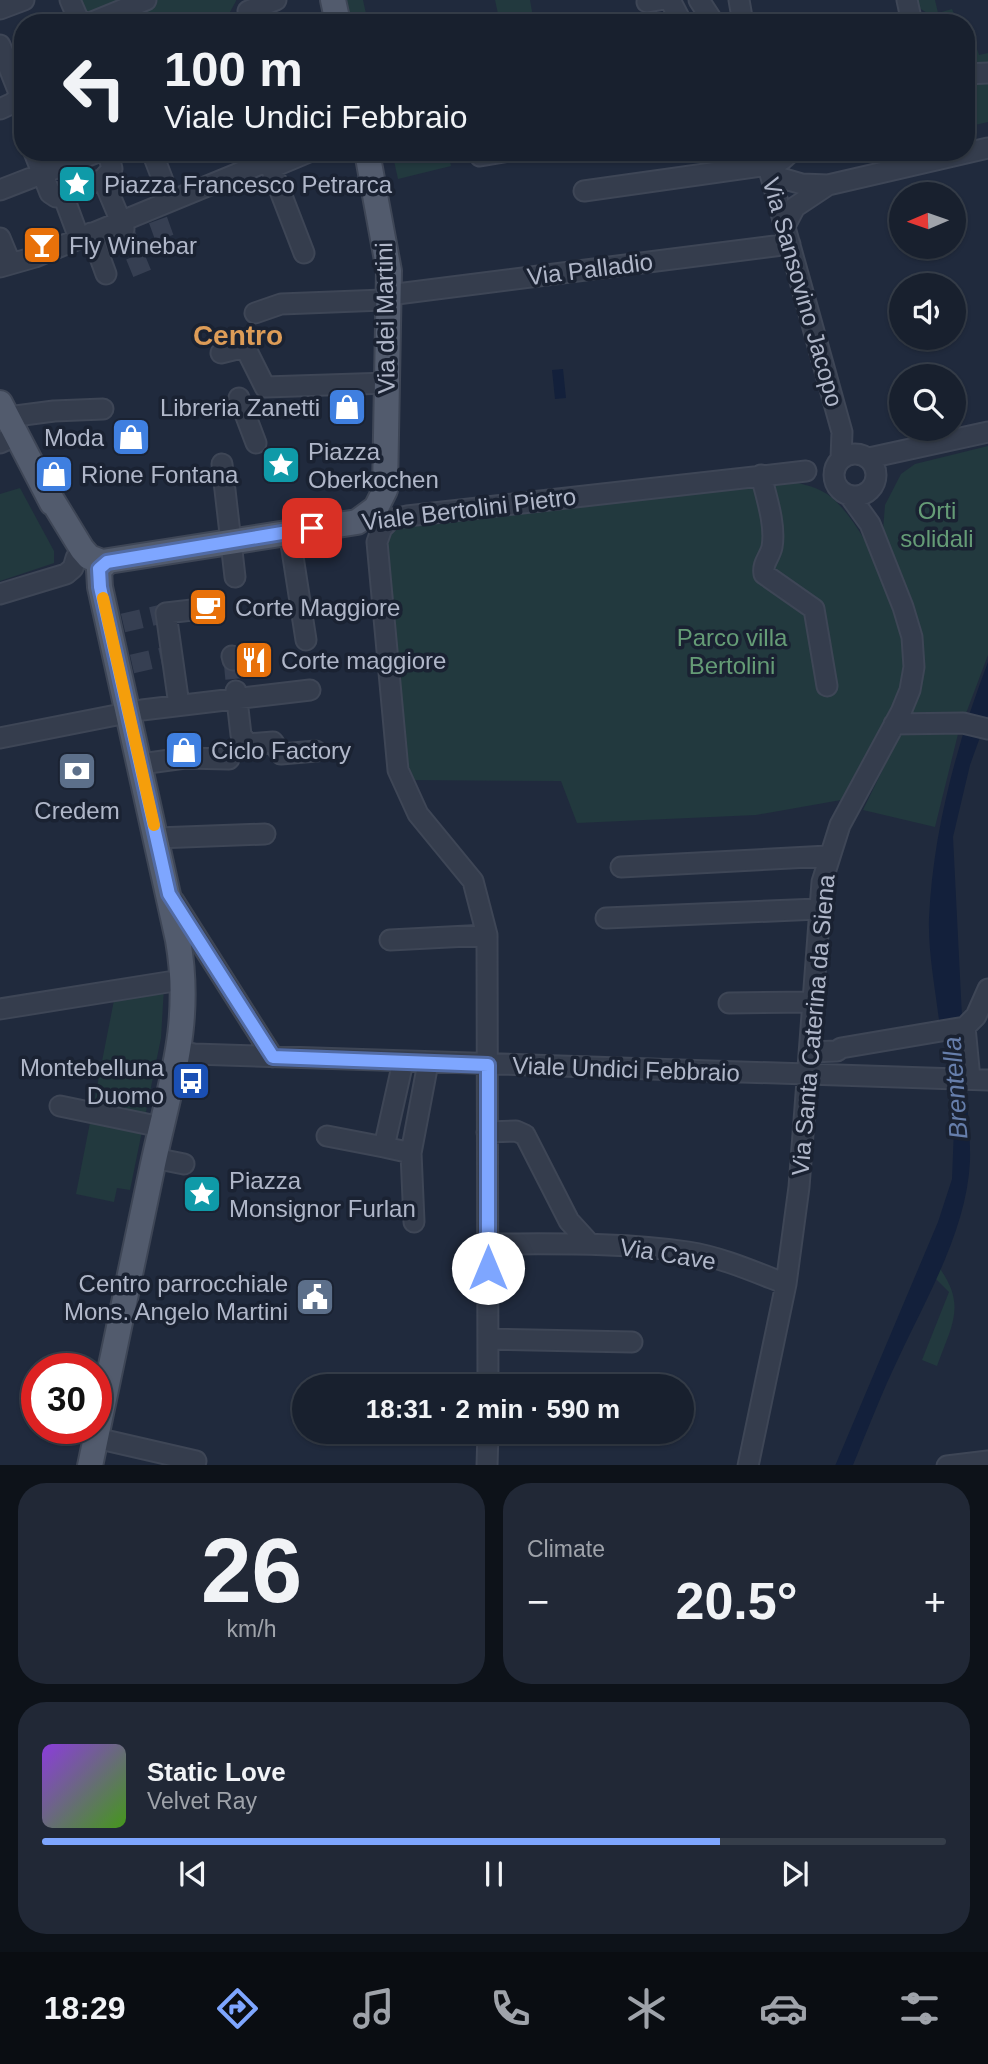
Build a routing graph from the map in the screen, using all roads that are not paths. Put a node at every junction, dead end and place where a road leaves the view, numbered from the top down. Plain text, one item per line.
1 (24, 0) edge
2 (146, 0) edge
3 (275, 0) edge
4 (0, 9) edge
5 (246, 11) edge
6 (112, 14) edge
7 (0, 45) edge
8 (14, 78) edge
9 (38, 161) edge
10 (76, 161) edge
11 (110, 161) edge
12 (153, 161) edge
13 (266, 161) edge
14 (369, 161) edge
15 (932, 161) edge
16 (768, 164) edge
17 (43, 174) junction
18 (103, 180) junction
19 (828, 185) junction
20 (0, 190) edge
21 (584, 191) dead end
22 (63, 195) junction
23 (277, 205) dead end
24 (160, 209) junction
25 (122, 225) junction
26 (787, 235) junction
27 (85, 236) junction
28 (0, 238) edge
29 (304, 253) dead end
30 (5, 265) edge
31 (103, 274) dead end
32 (386, 297) junction
33 (255, 313) dead end
34 (220, 353) dead end
35 (388, 383) junction
36 (239, 398) dead end
37 (103, 409) dead end
38 (6, 424) edge
39 (988, 432) edge
40 (256, 443) dead end
41 (222, 464) dead end
42 (854, 473) junction
43 (761, 475) junction
44 (385, 486) junction
45 (46, 489) junction
46 (399, 518) junction
47 (357, 522) junction
48 (289, 531) junction
49 (378, 540) junction
50 (229, 541) junction
51 (76, 558) junction
52 (107, 562) junction
53 (235, 577) dead end
54 (0, 594) edge
55 (192, 610) tunnel mouth
56 (306, 640) dead end
57 (113, 641) junction
58 (827, 686) dead end
59 (310, 690) dead end
60 (239, 696) junction
61 (179, 705) junction
62 (130, 712) junction
63 (894, 724) junction
64 (986, 729) edge
65 (0, 738) edge
66 (316, 751) dead end
67 (229, 759) dead end
68 (141, 764) junction
69 (265, 834) dead end
70 (157, 838) junction
71 (828, 856) junction
72 (621, 867) dead end
73 (169, 894) junction
74 (818, 909) junction
75 (606, 918) dead end
76 (487, 935) junction
77 (390, 940) dead end
78 (168, 982) dead end
79 (988, 989) edge
80 (813, 1002) junction
81 (729, 1003) dead end
82 (0, 1009) edge
83 (963, 1028) junction
84 (180, 1051) junction
85 (810, 1052) junction
86 (273, 1057) junction
87 (402, 1062) junction
88 (428, 1063) junction
89 (488, 1065) junction
90 (809, 1074) junction
91 (975, 1080) edge
92 (60, 1106) dead end
93 (160, 1127) junction
94 (487, 1132) junction
95 (327, 1136) dead end
96 (384, 1147) junction
97 (411, 1153) junction
98 (154, 1158) junction
99 (184, 1164) dead end
100 (414, 1222) dead end
101 (488, 1244) junction
102 (590, 1244) junction
103 (786, 1284) junction
104 (488, 1339) junction
105 (632, 1342) dead end
106 (112, 1361) edge
107 (488, 1374) edge
108 (112, 1442) edge
109 (95, 1444) edge
110 (488, 1444) edge
111 (196, 1461) dead end
112 (988, 1461) edge
113 (90, 1465) edge
114 (487, 1465) edge
115 (748, 1465) edge
116 (947, 1465) edge

1 - 4 street
2 - 6 street
3 - 5 street
7 - 8 street
9 - 17 street
10 - 17 street
11 - 18 street
12 - 24 street
13 - 23 street
13 - 24 street
13 - 29 street
14 - 32 main road, Via dei Martini
15 - 19 street
16 - 19 street
16 - 21 street
16 - 26 street, Via Sansovino Jacopo
17 - 20 street
17 - 22 street
18 - 22 street
18 - 25 street
19 - 26 street
22 - 27 street
24 - 25 street
25 - 27 street
26 - 32 street, Via Palladio
26 - 42 street, Via Sansovino Jacopo
27 - 30 street
27 - 31 street
28 - 30 street
32 - 33 street
32 - 35 main road, Via dei Martini
34 - 35 street
35 - 44 main road, Via dei Martini
36 - 40 street
37 - 38 street
38 - 45 main road
39 - 42 street
41 - 50 street
42 - 43 street, Viale Bertolini Pietro
42 - 63 street, Via Santa Caterina da Siena
43 - 46 street, Viale Bertolini Pietro
43 - 58 street
44 - 46 street
44 - 47 main road
45 - 51 main road
45 - 52 main road
46 - 47 street, Viale Bertolini Pietro
46 - 49 street
47 - 48 main road, Viale Bertolini Pietro
47 - 49 street
48 - 50 main road, Viale Bertolini Pietro
48 - 56 street
49 - 76 street
50 - 52 main road, Viale Bertolini Pietro
50 - 53 street
51 - 54 street
51 - 57 main road
52 - 57 main road
55 - 61 street
57 - 62 main road
59 - 60 street
60 - 61 street
60 - 66 street
61 - 62 street
62 - 65 street
62 - 68 main road
63 - 64 street
63 - 71 street, Via Santa Caterina da Siena
67 - 68 street
68 - 70 main road
69 - 70 street
70 - 73 main road
71 - 72 street
71 - 74 street, Via Santa Caterina da Siena
73 - 84 main road
73 - 86 street
74 - 75 street
74 - 80 street, Via Santa Caterina da Siena
76 - 77 street
76 - 89 street
78 - 82 street
79 - 83 street
80 - 81 street
80 - 85 street, Via Santa Caterina da Siena
83 - 85 street
83 - 91 street
84 - 86 street, Viale Undici Febbraio
84 - 93 main road
85 - 90 street, Via Santa Caterina da Siena
86 - 87 street, Viale Undici Febbraio
87 - 88 street, Viale Undici Febbraio
87 - 96 street
88 - 89 street, Viale Undici Febbraio
88 - 97 street
89 - 90 street, Viale Undici Febbraio
89 - 94 street
90 - 91 street, Viale Undici Febbraio
90 - 103 street, Via Santa Caterina da Siena
92 - 93 street
93 - 98 main road
94 - 101 street
94 - 102 street, Via Cave
95 - 96 street
96 - 97 street
97 - 100 street
98 - 99 street
98 - 106 main road
101 - 102 street, Via Cave
101 - 104 street
102 - 103 street, Via Cave
103 - 115 street, Via Santa Caterina da Siena
104 - 105 street
104 - 107 street
108 - 111 street
109 - 113 main road
110 - 114 street
112 - 116 street

